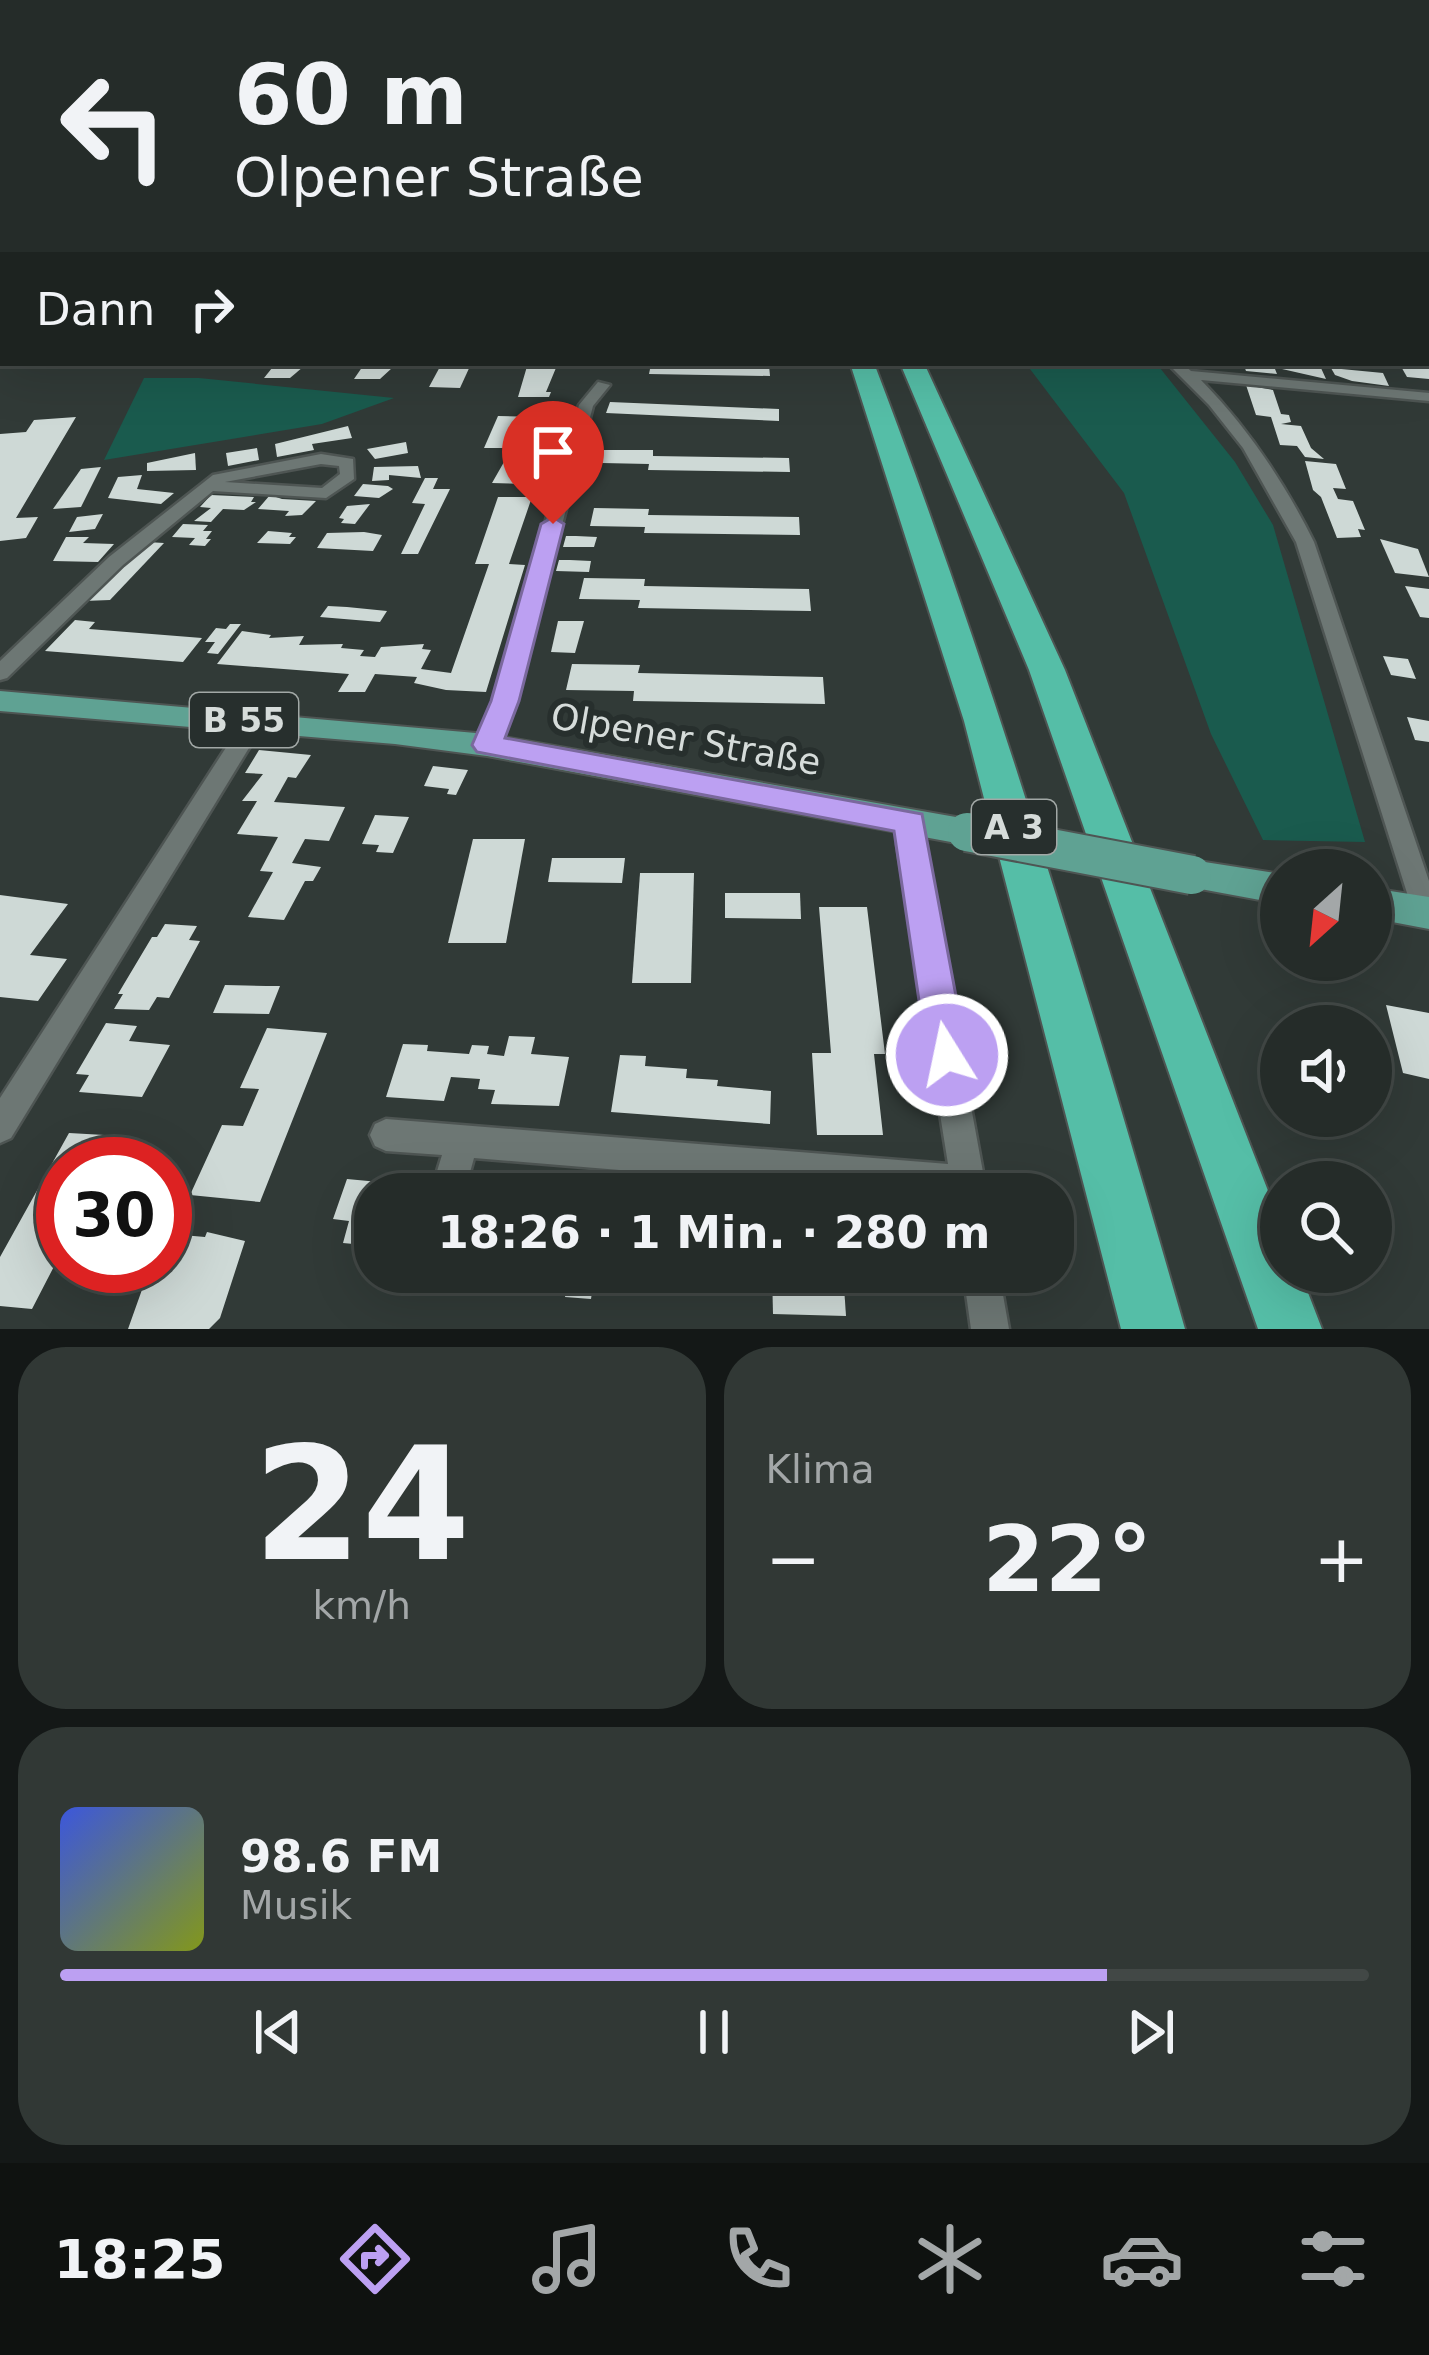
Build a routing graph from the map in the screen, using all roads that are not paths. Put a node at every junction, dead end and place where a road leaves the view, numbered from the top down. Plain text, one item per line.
1 (863, 366) edge
2 (913, 366) edge
3 (1181, 369) edge
4 (603, 385) dead end
5 (1429, 398) edge
6 (209, 486) junction
7 (0, 673) edge
8 (0, 701) edge
9 (255, 721) junction
10 (487, 745) junction
11 (910, 822) junction
12 (1420, 863) edge
13 (1260, 886) edge
14 (1392, 907) edge
15 (1427, 913) edge
16 (0, 1127) edge
17 (386, 1135) dead end
18 (462, 1141) junction
19 (453, 1173) edge
20 (807, 1173) edge
21 (966, 1173) edge
22 (984, 1293) edge
23 (990, 1329) edge
24 (1154, 1329) edge
25 (1290, 1329) edge

1 - 24 highway, A 3
2 - 25 highway, A 3
3 - 5 street
3 - 12 street
4 - 10 street
6 - 6 street
6 - 7 street
8 - 9 main road, Olpener Straße / B 55
9 - 10 main road, Olpener Straße / B 55
9 - 16 street
10 - 11 main road, Olpener Straße / B 55
11 - 13 main road, Olpener Straße / B 55, bridge
11 - 21 street
12 - 15 street
14 - 15 main road
17 - 18 street
18 - 19 street
18 - 20 street
22 - 23 street

